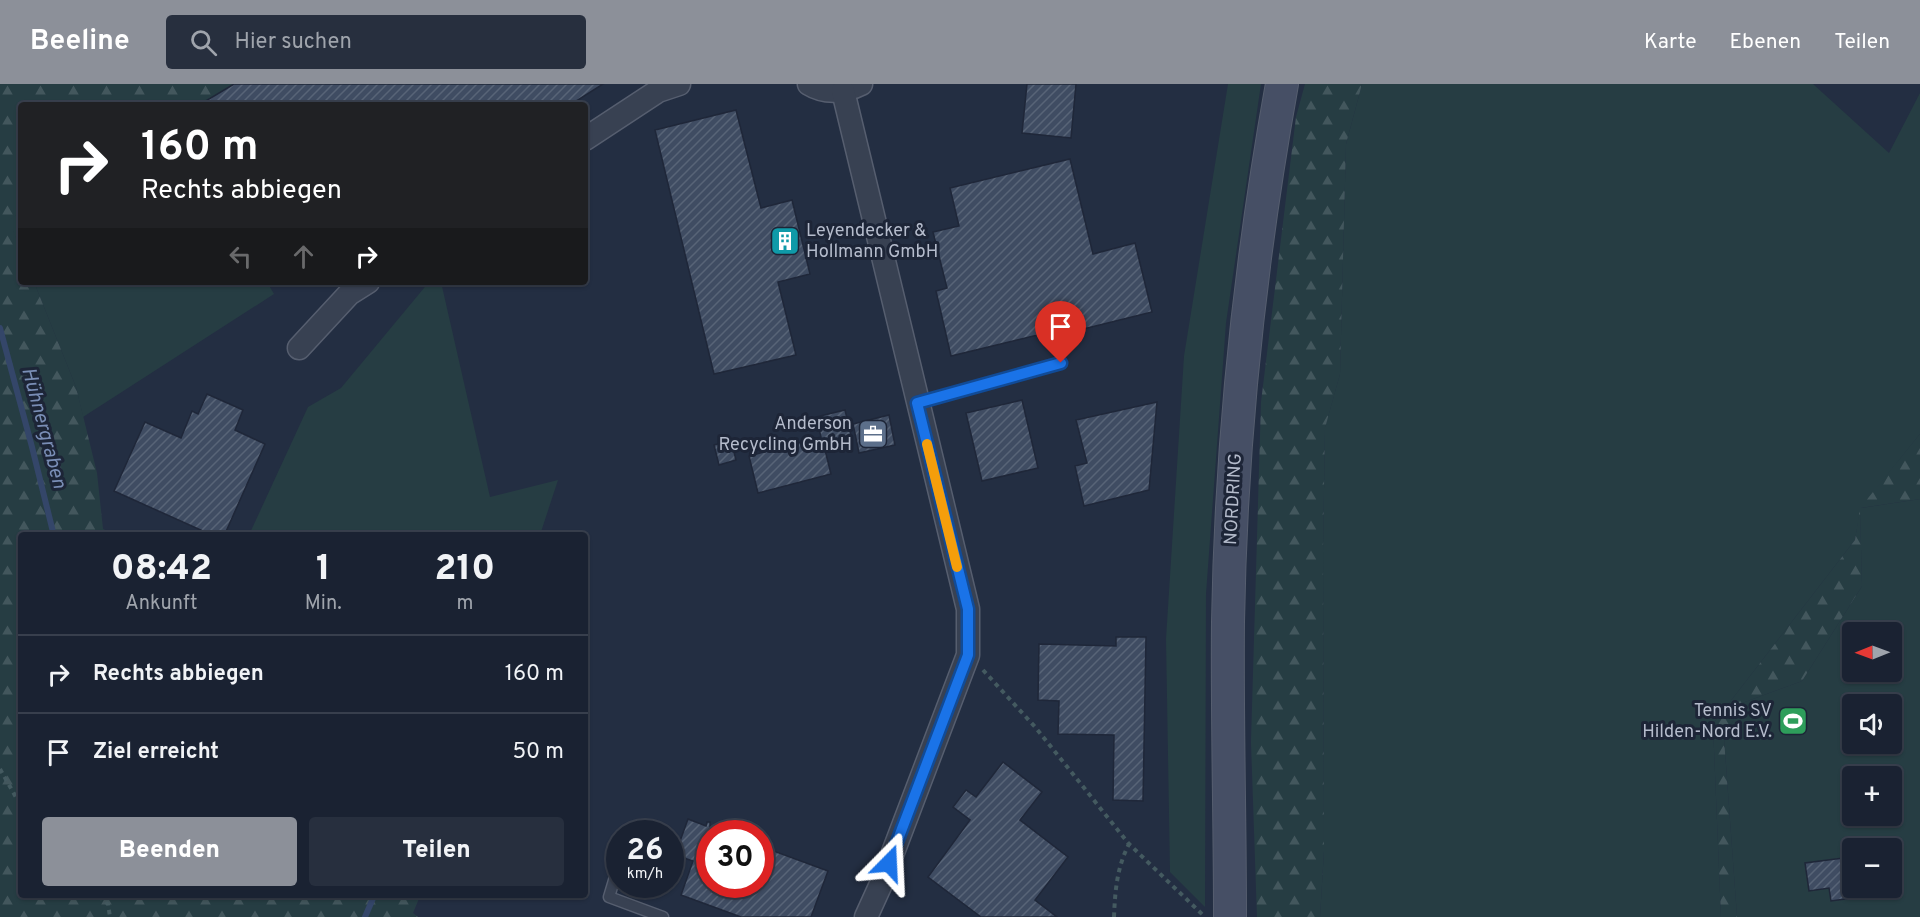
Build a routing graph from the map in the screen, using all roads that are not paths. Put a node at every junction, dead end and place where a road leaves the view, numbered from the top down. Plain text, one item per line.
1 (679, 84) edge
2 (809, 84) edge
3 (1282, 84) edge
4 (852, 87) edge
5 (588, 136) edge
6 (363, 285) edge
7 (299, 348) dead end
8 (1061, 363) dead end
9 (917, 403) junction
10 (612, 898) edge
11 (663, 917) edge
12 (866, 917) edge
13 (1230, 917) edge

1 - 5 street
2 - 4 street
3 - 13 main road, NORDRING
4 - 9 street
6 - 7 street
8 - 9 lane
9 - 12 street
10 - 11 lane

